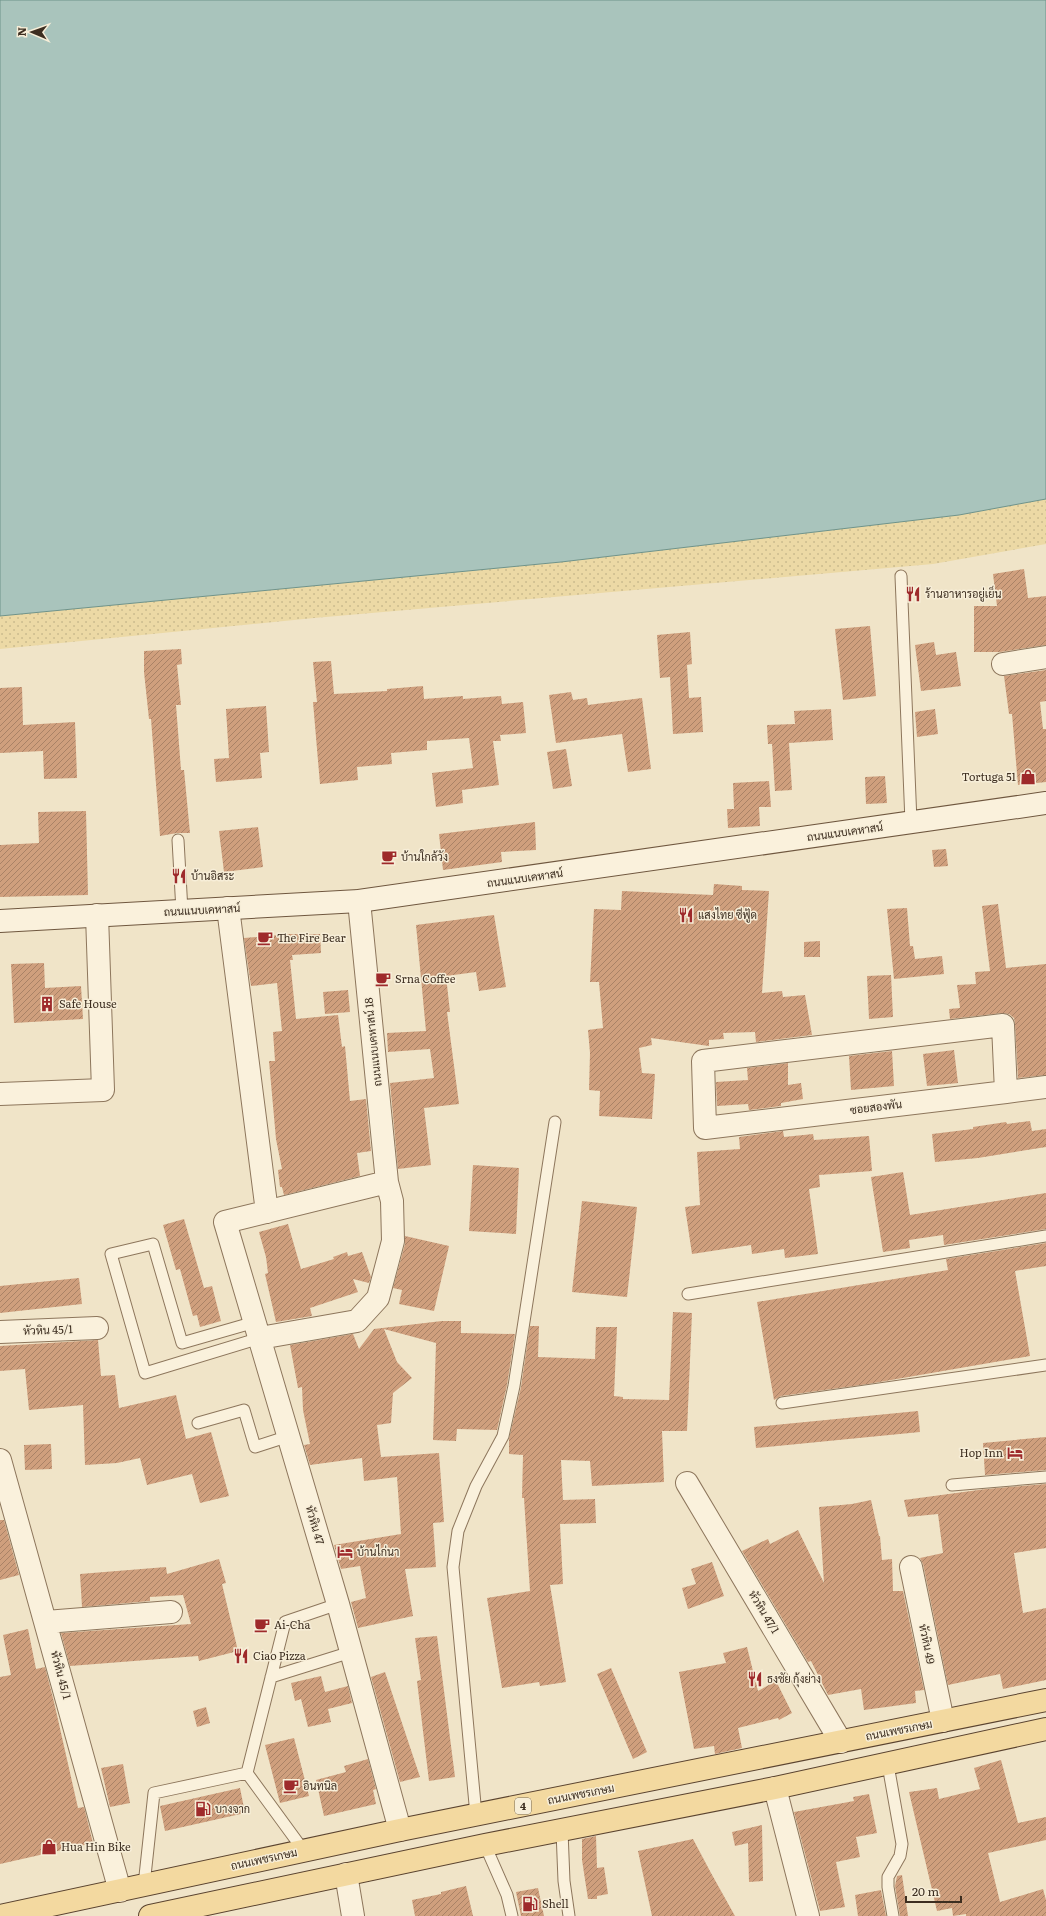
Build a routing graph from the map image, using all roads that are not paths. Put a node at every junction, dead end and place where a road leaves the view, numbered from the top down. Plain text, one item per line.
1 (901, 576) dead end
2 (1046, 657) edge
3 (1003, 664) dead end
4 (1046, 803) edge
5 (911, 822) junction
6 (178, 840) dead end
7 (359, 901) junction
8 (228, 908) junction
9 (182, 911) junction
10 (97, 915) junction
11 (0, 921) edge
12 (1046, 1087) edge
13 (1006, 1092) junction
14 (0, 1094) edge
15 (555, 1122) dead end
16 (388, 1182) junction
17 (267, 1212) junction
18 (1046, 1236) edge
19 (688, 1294) dead end
20 (97, 1328) dead end
21 (258, 1330) junction
22 (0, 1332) edge
23 (182, 1343) junction
24 (187, 1360) junction
25 (1046, 1365) edge
26 (782, 1403) dead end
27 (198, 1423) dead end
28 (288, 1436) junction
29 (0, 1460) edge
30 (1046, 1477) edge
31 (688, 1483) dead end
32 (952, 1485) dead end
33 (911, 1567) dead end
34 (338, 1604) junction
35 (171, 1612) dead end
36 (46, 1622) junction
37 (351, 1652) junction
38 (271, 1677) junction
39 (1046, 1700) edge
40 (943, 1721) junction
41 (1046, 1729) edge
42 (841, 1742) junction
43 (888, 1764) junction
44 (247, 1773) junction
45 (775, 1788) junction
46 (476, 1816) junction
47 (400, 1830) junction
48 (562, 1831) junction
49 (485, 1845) junction
50 (304, 1851) junction
51 (346, 1874) junction
52 (144, 1885) junction
53 (120, 1891) junction
54 (0, 1916) edge
55 (150, 1916) edge
56 (353, 1916) edge
57 (512, 1916) edge
58 (569, 1916) edge
59 (808, 1916) edge
60 (893, 1916) edge

1 - 5 lane
2 - 3 street
4 - 5 street, ถนนแนบเคหาสน์
5 - 7 street, ถนนแนบเคหาสน์
6 - 9 lane
7 - 8 street, ถนนแนบเคหาสน์
7 - 16 street, ถนนแนบเคหาสน์ 18
8 - 9 street, ถนนแนบเคหาสน์
8 - 17 street
9 - 10 street, ถนนแนบเคหาสน์
10 - 11 street, ถนนแนบเคหาสน์
10 - 14 street
12 - 13 street, ซอยสองพัน
13 - 13 street, ซอยสองพัน
15 - 46 lane
16 - 17 street
16 - 21 street, ถนนแนบเคหาสน์ 18
17 - 21 street, หัวหิน 47
18 - 19 lane
20 - 22 street, หัวหิน 45/1
21 - 23 lane
21 - 24 lane
21 - 28 street, หัวหิน 47
23 - 24 lane
23 - 24 lane
25 - 26 lane
27 - 28 lane
28 - 34 street, หัวหิน 47
29 - 36 street, หัวหิน 45/1
30 - 32 lane
31 - 42 street, หัวหิน 47/1
33 - 40 street, หัวหิน 49
34 - 37 street, หัวหิน 47
34 - 38 lane
35 - 36 street
36 - 53 street, หัวหิน 45/1
37 - 38 lane
37 - 47 street, หัวหิน 47
38 - 44 lane
39 - 40 main road, ถนนเพชรเกษม / 4
40 - 42 main road, ถนนเพชรเกษม / 4
41 - 43 main road
42 - 46 main road, ถนนเพชรเกษม / 4
43 - 45 main road
43 - 60 lane
44 - 50 lane
44 - 52 lane
45 - 48 main road
45 - 59 street
46 - 47 main road, ถนนเพชรเกษม / 4
47 - 50 main road, ถนนเพชรเกษม / 4
48 - 49 main road
48 - 58 lane
49 - 51 main road
49 - 57 lane
50 - 52 main road, ถนนเพชรเกษม / 4
51 - 55 main road
51 - 56 street
52 - 53 main road, ถนนเพชรเกษม / 4
53 - 54 main road, ถนนเพชรเกษม / 4

